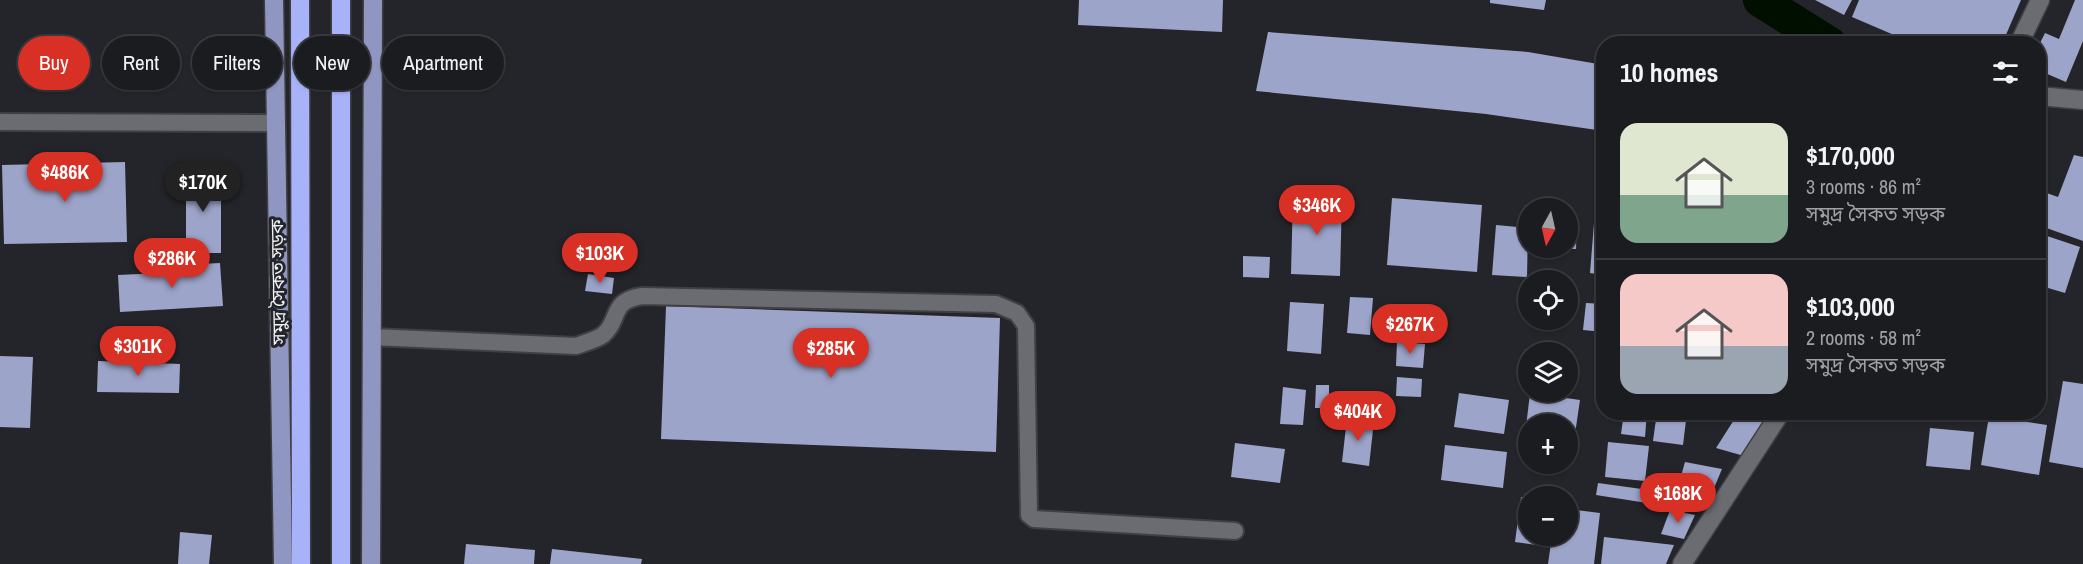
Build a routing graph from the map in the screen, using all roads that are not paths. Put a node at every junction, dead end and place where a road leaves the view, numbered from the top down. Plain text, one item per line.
1 (274, 0) edge
2 (300, 0) edge
3 (342, 0) edge
4 (373, 0) edge
5 (2040, 0) edge
6 (2023, 36) edge
7 (2046, 97) edge
8 (2083, 100) edge
9 (0, 122) edge
10 (276, 123) junction
11 (372, 337) junction
12 (1776, 420) edge
13 (1235, 531) dead end
14 (283, 564) edge
15 (301, 564) edge
16 (341, 564) edge
17 (371, 564) edge
18 (1682, 564) edge

1 - 10 main road, সমুদ্র সৈকত সড়ক
2 - 15 highway
3 - 16 highway
4 - 11 main road
5 - 6 street
7 - 8 street
9 - 10 lane
10 - 14 main road, সমুদ্র সৈকত সড়ক
11 - 13 lane
11 - 17 main road
12 - 18 street

